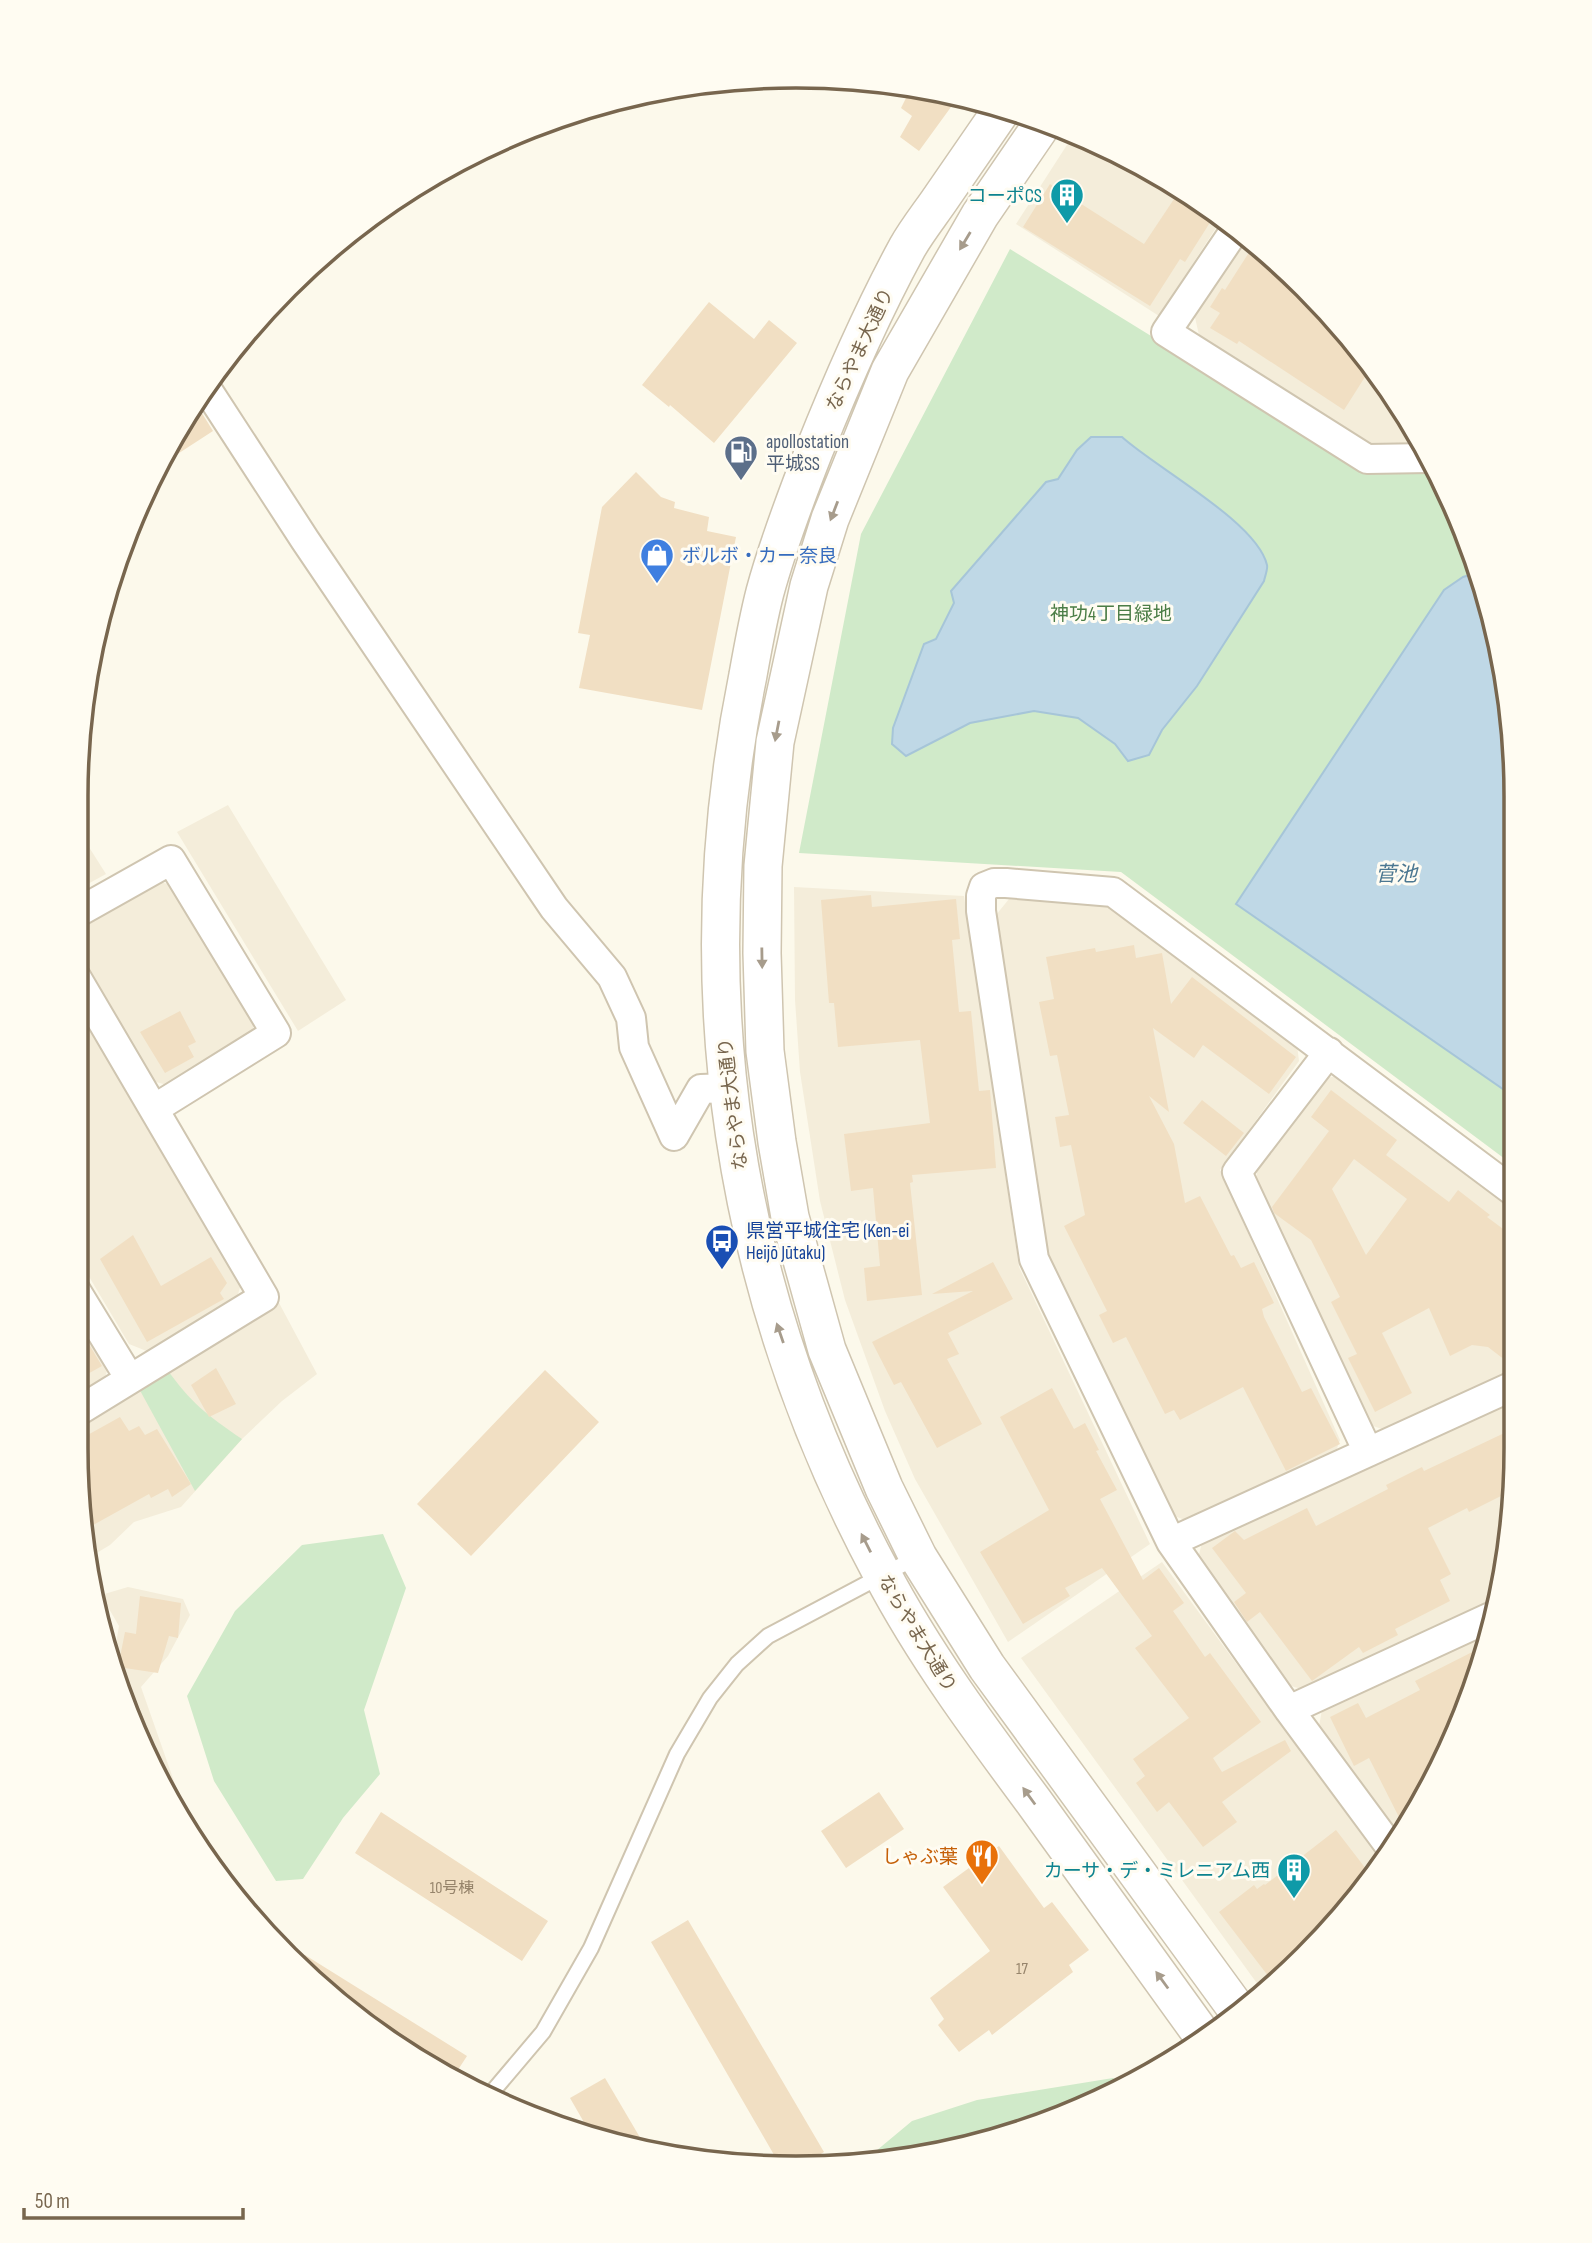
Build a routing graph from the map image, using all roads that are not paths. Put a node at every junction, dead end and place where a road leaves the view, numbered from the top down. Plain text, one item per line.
1 (997, 117) edge
2 (1038, 130) edge
3 (1230, 237) edge
4 (211, 396) edge
5 (1418, 458) edge
6 (88, 908) edge
7 (88, 1003) edge
8 (1329, 1052) junction
9 (728, 1088) junction
10 (154, 1109) junction
11 (1504, 1184) edge
12 (88, 1311) edge
13 (130, 1380) junction
14 (1504, 1390) edge
15 (88, 1405) edge
16 (1368, 1452) junction
17 (1171, 1542) junction
18 (918, 1556) junction
19 (883, 1576) junction
20 (1482, 1621) edge
21 (1289, 1710) junction
22 (1385, 1840) edge
23 (1233, 2004) edge
24 (1198, 2030) edge
25 (496, 2088) edge

1 - 9 street, ならやま大通り
2 -> 18 street, ならやま大通り
3 - 5 street
4 - 9 street
6 - 10 street
7 - 10 street
8 - 11 street
8 - 16 street
8 - 17 street
19 -> 9 street, ならやま大通り
10 - 13 street
12 - 13 street
13 - 15 street
14 - 16 street
16 - 17 street
17 - 21 street
18 - 19 lane
18 - 23 street, ならやま大通り
24 -> 19 street, ならやま大通り
19 - 25 lane
20 - 21 street
21 - 22 street

